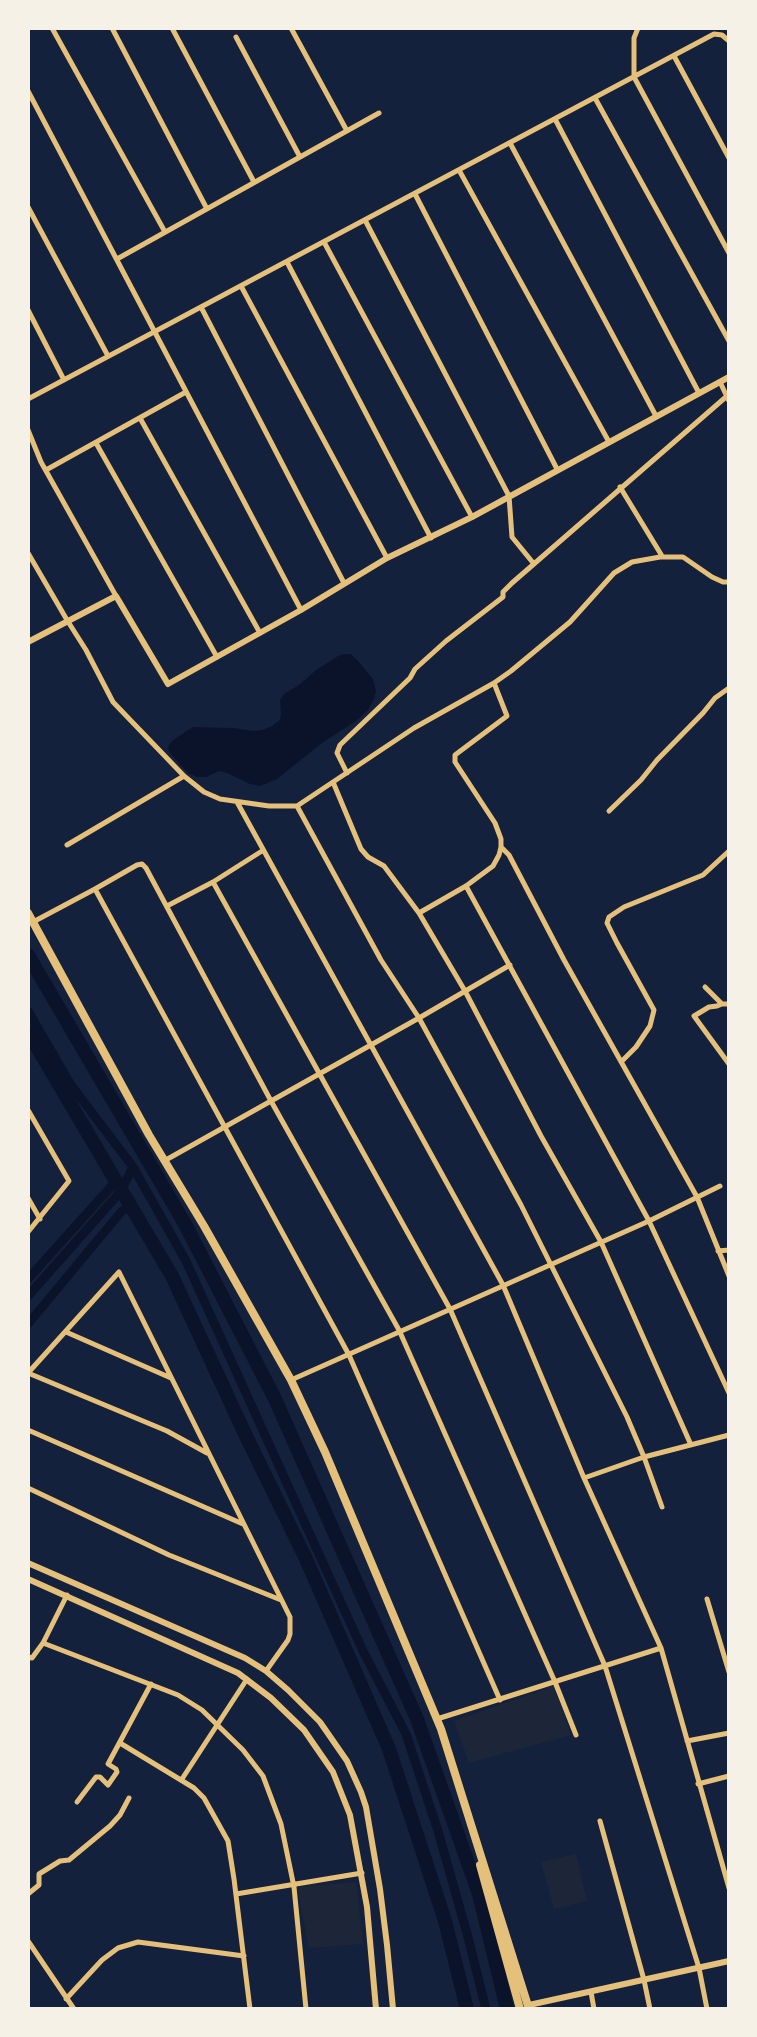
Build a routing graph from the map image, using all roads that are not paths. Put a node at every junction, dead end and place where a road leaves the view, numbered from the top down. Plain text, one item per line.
1 (52, 28) edge
2 (113, 28) edge
3 (172, 28) edge
4 (291, 28) edge
5 (638, 28) edge
6 (236, 37) dead end
7 (729, 41) edge
8 (674, 56) junction
9 (634, 77) junction
10 (28, 91) edge
11 (595, 98) junction
12 (379, 113) dead end
13 (555, 119) junction
14 (347, 131) junction
15 (510, 143) junction
16 (300, 157) junction
17 (729, 158) edge
18 (459, 170) junction
19 (254, 183) junction
20 (415, 194) junction
21 (28, 207) edge
22 (207, 209) junction
23 (365, 220) junction
24 (165, 232) junction
25 (324, 242) junction
26 (729, 253) edge
27 (117, 259) junction
28 (287, 262) junction
29 (241, 286) junction
30 (201, 307) junction
31 (28, 310) edge
32 (155, 332) junction
33 (729, 341) edge
34 (108, 356) junction
35 (729, 377) edge
36 (64, 380) junction
37 (720, 382) junction
38 (186, 393) junction
39 (699, 393) junction
40 (728, 398) edge
41 (28, 399) edge
42 (656, 416) junction
43 (140, 418) junction
44 (28, 430) edge
45 (609, 442) junction
46 (96, 443) junction
47 (46, 470) junction
48 (557, 470) junction
49 (620, 487) junction
50 (509, 496) junction
51 (472, 517) junction
52 (431, 538) junction
53 (28, 553) edge
54 (663, 557) junction
55 (387, 558) junction
56 (534, 564) junction
57 (729, 582) edge
58 (344, 583) junction
59 (116, 596) junction
60 (301, 610) junction
61 (67, 620) junction
62 (260, 633) junction
63 (28, 642) edge
64 (217, 657) junction
65 (494, 683) junction
66 (729, 688) edge
67 (347, 773) junction
68 (184, 776) junction
69 (333, 782) junction
70 (237, 802) junction
71 (297, 806) junction
72 (609, 811) dead end
73 (67, 845) dead end
74 (501, 847) junction
75 (262, 851) junction
76 (729, 851) edge
77 (214, 882) junction
78 (466, 886) junction
79 (95, 890) junction
80 (167, 906) junction
81 (28, 913) edge
82 (419, 913) junction
83 (33, 922) junction
84 (510, 965) junction
85 (705, 987) dead end
86 (465, 991) junction
87 (725, 1004) edge
88 (419, 1018) junction
89 (371, 1045) junction
90 (621, 1062) junction
91 (729, 1064) edge
92 (320, 1074) junction
93 (271, 1101) junction
94 (28, 1110) edge
95 (224, 1127) junction
96 (164, 1161) junction
97 (720, 1186) dead end
98 (697, 1197) junction
99 (28, 1198) edge
100 (40, 1219) junction
101 (649, 1221) junction
102 (28, 1232) edge
103 (601, 1242) junction
104 (729, 1250) edge
105 (718, 1251) junction
106 (551, 1263) junction
107 (729, 1276) edge
108 (503, 1285) junction
109 (450, 1309) junction
110 (400, 1330) junction
111 (66, 1332) junction
112 (349, 1355) junction
113 (28, 1373) edge
114 (172, 1378) junction
115 (291, 1380) junction
116 (729, 1393) edge
117 (28, 1430) edge
118 (729, 1435) edge
119 (691, 1445) junction
120 (208, 1454) junction
121 (645, 1457) junction
122 (584, 1479) junction
123 (28, 1488) edge
124 (662, 1507) dead end
125 (243, 1524) junction
126 (28, 1563) edge
127 (28, 1579) edge
128 (67, 1595) junction
129 (707, 1599) dead end
130 (281, 1600) junction
131 (43, 1643) junction
132 (661, 1648) junction
133 (29, 1659) edge
134 (606, 1666) junction
135 (266, 1671) junction
136 (729, 1672) edge
137 (247, 1679) junction
138 (555, 1682) junction
139 (151, 1684) junction
140 (500, 1700) junction
141 (437, 1719) junction
142 (217, 1726) junction
143 (729, 1733) edge
144 (576, 1735) dead end
145 (687, 1741) junction
146 (120, 1743) junction
147 (729, 1776) edge
148 (182, 1779) junction
149 (698, 1784) junction
150 (129, 1798) dead end
151 (77, 1802) dead end
152 (600, 1821) dead end
153 (362, 1874) junction
154 (293, 1884) junction
155 (729, 1888) edge
156 (28, 1894) edge
157 (236, 1894) junction
158 (28, 1941) edge
159 (244, 1956) junction
160 (729, 1961) edge
161 (699, 1968) junction
162 (644, 1980) junction
163 (590, 1992) junction
164 (66, 2000) junction
165 (526, 2008) edge
166 (74, 2009) edge
167 (250, 2009) edge
168 (306, 2009) edge
169 (376, 2009) edge
170 (393, 2009) edge
171 (594, 2009) edge
172 (650, 2009) edge
173 (707, 2009) edge

1 - 24 street
2 - 22 street
3 - 19 street
4 - 14 street
5 - 9 street
6 - 16 street
7 - 8 street
8 - 9 street
8 - 17 street
9 - 11 street
9 - 26 street
10 - 27 street
11 - 13 street
11 - 33 street
12 - 14 street
13 - 15 street
13 - 39 street
14 - 16 street
15 - 18 street
15 - 42 street
16 - 19 street
18 - 20 street
18 - 45 street
19 - 22 street
20 - 23 street
20 - 48 street
21 - 34 street
22 - 24 street
23 - 25 street
23 - 50 street
24 - 27 street
25 - 28 street
25 - 51 street
27 - 32 street
28 - 29 street
28 - 52 street
29 - 30 street
29 - 55 street
30 - 32 street
30 - 58 street
31 - 36 street
32 - 34 street
32 - 38 street
34 - 36 street
35 - 37 street
36 - 41 street
37 - 39 street
37 - 40 street
38 - 43 street
38 - 60 street
39 - 42 street
40 - 49 street
42 - 45 street
43 - 46 street
43 - 62 street
44 - 47 street
45 - 48 street
46 - 47 street
46 - 64 street
47 - 59 street
48 - 50 street
49 - 54 street
49 - 56 street
50 - 51 street
50 - 56 street
51 - 52 street
52 - 55 street
53 - 61 street
54 - 57 street
54 - 65 street
55 - 58 street
56 - 67 street
58 - 60 street
59 - 61 street
59 - 64 street
60 - 62 street
61 - 63 street
61 - 68 street
62 - 64 street
65 - 67 street
65 - 74 street
66 - 72 street
67 - 69 street
68 - 70 street
68 - 73 street
69 - 71 street
69 - 82 street
70 - 71 street
70 - 75 street
71 - 88 street
74 - 78 street
74 - 90 street
75 - 77 street
75 - 89 street
76 - 90 street
77 - 80 street
77 - 92 street
78 - 82 street
78 - 84 street
79 - 80 street
79 - 83 street
79 - 95 street
80 - 93 street
81 - 83 main road
82 - 86 street
83 - 96 main road
84 - 86 street
84 - 101 street
85 - 87 street
86 - 88 street
86 - 103 street
87 - 91 street
88 - 89 street
88 - 106 street
89 - 92 street
89 - 108 street
90 - 98 street
92 - 93 street
92 - 109 street
93 - 95 street
93 - 110 street
94 - 100 street
95 - 96 street
95 - 112 street
96 - 115 main road
97 - 98 street
98 - 101 street
98 - 105 street
99 - 100 street
100 - 102 street
101 - 103 street
101 - 116 street
103 - 106 street
103 - 119 street
104 - 105 street
105 - 107 street
106 - 108 street
106 - 121 street
108 - 109 street
108 - 122 street
109 - 110 street
109 - 134 street
110 - 112 street
110 - 138 street
111 - 113 street
111 - 114 street
111 - 114 street
112 - 115 street
112 - 140 street
113 - 120 street
114 - 120 street
115 - 141 main road
117 - 125 street
118 - 119 street
119 - 121 street
120 - 125 street
121 - 122 street
121 - 124 street
122 - 132 street
123 - 130 street
125 - 130 street
126 - 135 street
127 - 128 street
128 - 131 street
128 - 137 street
129 - 136 street
130 - 135 street
131 - 133 street
131 - 139 street
132 - 134 street
132 - 145 street
134 - 138 street
134 - 161 street
135 - 170 street
137 - 142 street
137 - 153 street
138 - 140 street
138 - 144 street
139 - 142 street
139 - 146 street
140 - 141 street
141 - 165 main road
142 - 148 street
142 - 154 street
143 - 145 street
145 - 149 street
146 - 148 street
146 - 151 street
147 - 149 street
148 - 157 street
149 - 155 street
150 - 156 street
152 - 162 street
153 - 154 street
153 - 169 street
154 - 157 street
154 - 168 street
157 - 159 street
158 - 164 street
159 - 164 street
159 - 167 street
160 - 161 street
161 - 162 street
161 - 173 street
162 - 163 street
162 - 172 street
163 - 165 street
163 - 171 street
164 - 166 street

